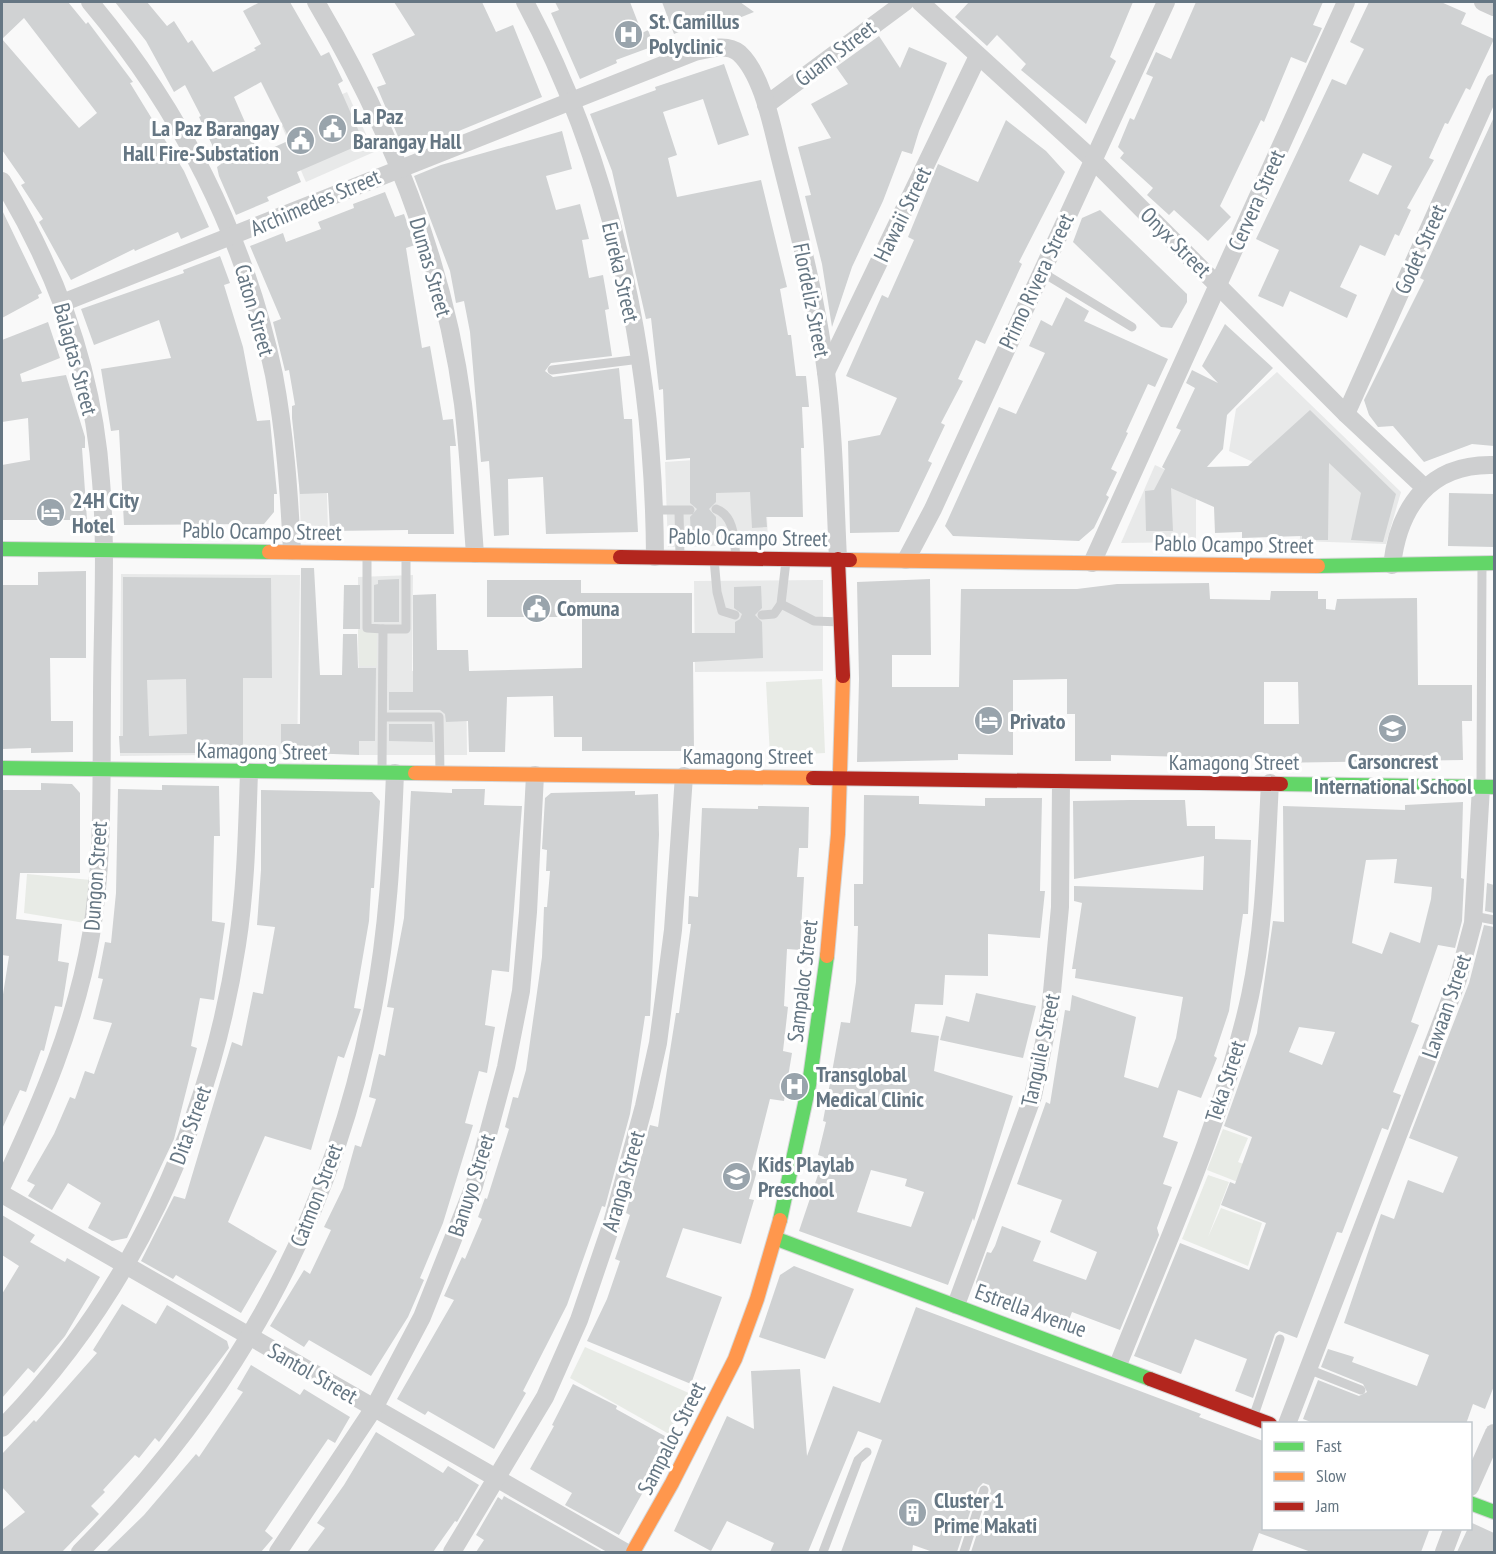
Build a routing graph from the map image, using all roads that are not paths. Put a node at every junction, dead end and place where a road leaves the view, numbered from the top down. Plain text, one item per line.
1 (90, 2) edge
2 (316, 2) edge
3 (525, 2) edge
4 (905, 2) edge
5 (920, 2) edge
6 (1166, 2) edge
7 (1346, 2) edge
8 (1483, 2) edge
9 (1494, 7) edge
10 (738, 52) joint
11 (978, 56) junction
12 (1494, 83) edge
13 (571, 102) junction
14 (766, 105) junction
15 (1092, 159) junction
16 (400, 167) junction
17 (2, 181) edge
18 (9, 208) edge
19 (232, 237) junction
20 (1040, 271) junction
21 (1218, 284) junction
22 (62, 303) junction
23 (1132, 327) dead end
24 (640, 359) junction
25 (552, 370) dead end
26 (826, 372) junction
27 (1346, 414) junction
28 (1494, 465) edge
29 (1425, 488) junction
30 (716, 509) dead end
31 (655, 510) junction
32 (690, 510) dead end
33 (679, 511) junction
34 (2, 549) edge
35 (103, 550) junction
36 (292, 551) junction
37 (367, 553) junction
38 (406, 553) junction
39 (475, 554) junction
40 (655, 556) junction
41 (680, 557) junction
42 (713, 557) junction
43 (736, 558) junction
44 (786, 558) junction
45 (838, 559) junction
46 (906, 560) junction
47 (1092, 563) junction
48 (1488, 563) edge
49 (1392, 565) junction
50 (781, 604) junction
51 (735, 615) dead end
52 (762, 615) dead end
53 (843, 622) junction
54 (383, 629) junction
55 (383, 717) junction
56 (2, 768) edge
57 (101, 768) junction
58 (249, 772) junction
59 (388, 773) junction
60 (440, 774) junction
61 (535, 776) junction
62 (684, 776) junction
63 (841, 777) junction
64 (1061, 782) junction
65 (1270, 783) junction
66 (1488, 787) edge
67 (1473, 916) junction
68 (1494, 920) edge
69 (2, 1186) edge
70 (2, 1194) edge
71 (777, 1239) junction
72 (126, 1265) junction
73 (956, 1305) junction
74 (251, 1337) junction
75 (1280, 1339) dead end
76 (1118, 1365) junction
77 (1308, 1370) junction
78 (1361, 1390) dead end
79 (374, 1408) junction
80 (1253, 1417) junction
81 (1265, 1422) edge
82 (1288, 1422) edge
83 (2, 1428) edge
84 (1494, 1433) edge
85 (867, 1452) dead end
86 (497, 1479) junction
87 (1472, 1482) edge
88 (984, 1490) dead end
89 (1472, 1504) edge
90 (1494, 1512) edge
91 (1452, 1530) edge
92 (80, 1552) edge
93 (279, 1552) edge
94 (452, 1552) edge
95 (625, 1552) edge
96 (633, 1552) edge
97 (823, 1552) edge
98 (964, 1552) edge
99 (1444, 1552) edge

1 - 19 street, Caton Street
2 - 16 street, Dumas Street
3 - 13 street, Eureka Street
4 - 14 street, Guam Street
5 - 11 street, Onyx Street
6 - 15 street, Primo Rivera Street
7 - 21 street, Cervera Street
8 - 9 street
10 - 13 street, Archimedes Street
10 - 14 street, Flordeliz Street
11 - 15 street, Onyx Street
11 - 26 street, Hawaii Street
12 - 27 street, Godet Street
13 - 16 street, Archimedes Street
13 - 24 street, Eureka Street
14 - 26 street, Flordeliz Street
15 - 20 street, Primo Rivera Street
15 - 21 street, Onyx Street
16 - 19 street, Archimedes Street
16 - 39 street, Dumas Street
17 - 18 street, Balagtas Street
18 - 22 street, Balagtas Street
19 - 22 street, Archimedes Street
19 - 36 street, Caton Street
20 - 23 lane
20 - 46 street, Primo Rivera Street
21 - 27 street, Onyx Street
21 - 47 street, Cervera Street
22 - 35 street, Balagtas Street
24 - 25 lane
24 - 31 street, Eureka Street
26 - 45 street, Flordeliz Street
27 - 29 street, Onyx Street
28 - 29 street
29 - 49 street
30 - 43 lane
31 - 33 lane
31 - 40 street, Eureka Street
32 - 33 lane
33 - 41 lane
34 - 35 main road, Pablo Ocampo Street
35 - 36 main road, Pablo Ocampo Street
35 - 57 street, Dungon Street
36 - 37 main road, Pablo Ocampo Street
37 - 38 main road, Pablo Ocampo Street
37 - 54 lane
38 - 39 main road, Pablo Ocampo Street
38 - 54 lane
39 - 40 main road, Pablo Ocampo Street
40 - 41 main road, Pablo Ocampo Street
41 - 42 main road, Pablo Ocampo Street
42 - 43 main road, Pablo Ocampo Street
42 - 51 lane
43 - 44 main road, Pablo Ocampo Street
44 - 45 main road, Pablo Ocampo Street
44 - 50 lane
45 - 46 main road, Pablo Ocampo Street
45 - 53 main road, Sampaloc Street
46 - 47 main road, Pablo Ocampo Street
47 - 49 main road, Pablo Ocampo Street
48 - 49 main road, Pablo Ocampo Street
48 - 66 lane, Lawaan Street
50 - 52 lane
50 - 53 lane
53 - 63 main road, Sampaloc Street
54 - 55 lane
55 - 59 lane
55 - 60 lane
56 - 57 main road, Kamagong Street
57 - 58 main road, Kamagong Street
57 - 69 street, Dungon Street
58 - 59 main road, Kamagong Street
58 - 72 street, Dita Street
59 - 60 main road, Kamagong Street
59 - 74 street, Catmon Street
60 - 61 main road, Kamagong Street
61 - 62 main road, Kamagong Street
61 - 79 street, Banuyo Street
62 - 63 main road, Kamagong Street
62 - 86 street, Aranga Street
63 - 64 main road, Kamagong Street
63 - 71 main road, Sampaloc Street
64 - 65 main road, Kamagong Street
64 - 73 street, Tanguile Street
65 - 66 main road, Kamagong Street
65 - 76 street, Teka Street
66 - 67 street, Lawaan Street
67 - 68 lane
67 - 77 street, Lawaan Street
70 - 72 street, Santol Street
71 - 73 main road, Estrella Avenue
71 - 96 main road, Sampaloc Street
72 - 74 street, Santol Street
72 - 83 street, Dita Street
73 - 76 main road, Estrella Avenue
74 - 79 street, Santol Street
74 - 92 street, Catmon Street
75 - 80 lane
76 - 80 main road, Estrella Avenue
77 - 78 lane
77 - 82 street, Lawaan Street
79 - 86 street, Santol Street
79 - 93 street, Banuyo Street
80 - 81 main road, Estrella Avenue
84 - 87 street
85 - 97 lane
86 - 94 street, Aranga Street
86 - 95 street, Santol Street
88 - 98 lane
89 - 90 main road
91 - 99 street

